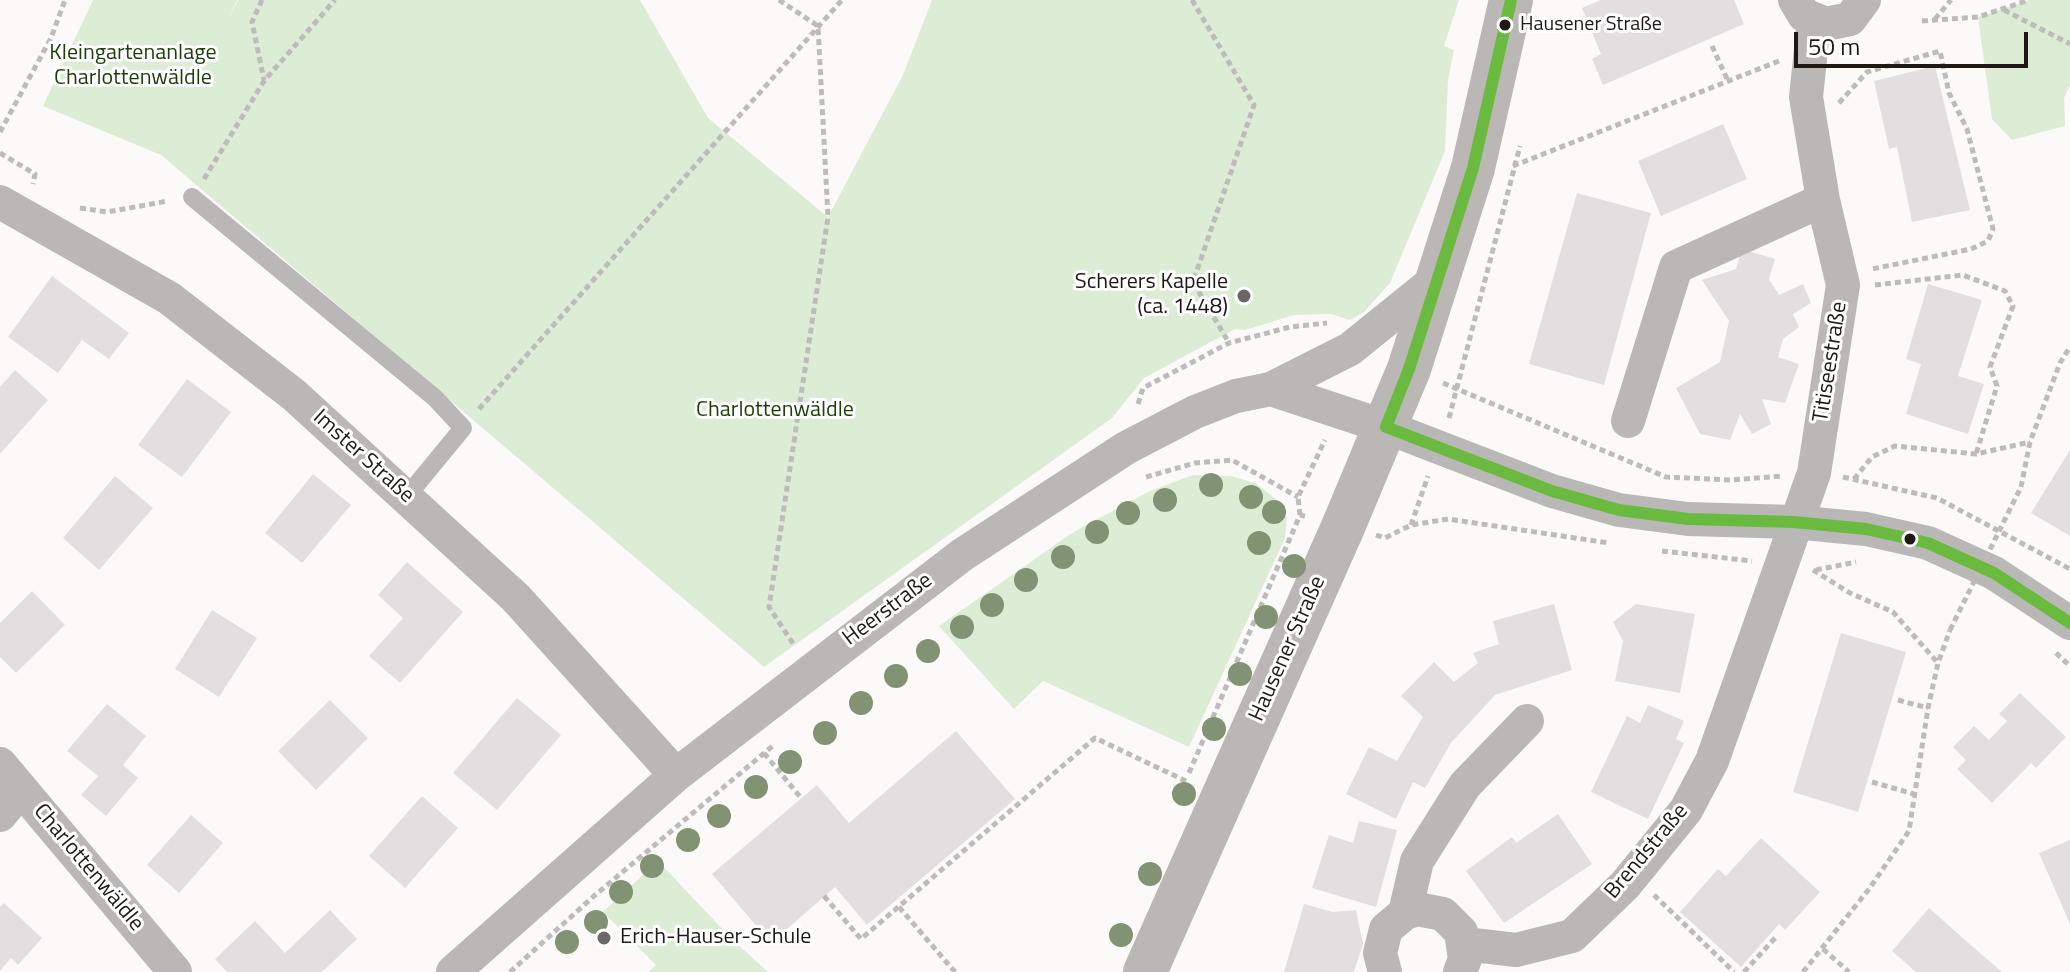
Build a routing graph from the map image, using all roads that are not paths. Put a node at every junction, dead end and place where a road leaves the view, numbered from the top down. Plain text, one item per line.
1 (1511, 0) edge
2 (1864, 0) edge
3 (1804, 11) edge
4 (192, 197) road end
5 (1823, 200) junction
6 (10, 207) edge
7 (1438, 278) junction
8 (1271, 389) junction
9 (1628, 421) dead end
10 (1386, 427) junction
11 (407, 496) junction
12 (1794, 522) junction
13 (2059, 635) edge
14 (1527, 721) dead end
15 (676, 775) junction
16 (7, 789) edge
17 (1405, 913) junction
18 (1462, 958) edge
19 (175, 972) edge
20 (453, 972) edge
21 (1145, 972) edge
22 (1385, 972) edge

1 - 7 main road, Hausener Straße
2 - 3 street, Titiseestraße
3 - 5 street, Titiseestraße
4 - 11 lane
5 - 9 street
5 - 12 street, Titiseestraße
6 - 11 street, Imster Straße
7 - 8 street, Heerstraße
7 - 10 main road, Hausener Straße
8 - 10 street
8 - 15 street, Heerstraße
10 - 12 street
10 - 21 main road, Hausener Straße
11 - 15 street, Imster Straße
12 - 13 street
12 - 18 street, Brendstraße
14 - 17 street
15 - 20 street, Heerstraße
16 - 19 street, Charlottenwäldle
17 - 18 street, Brendstraße
17 - 22 street

